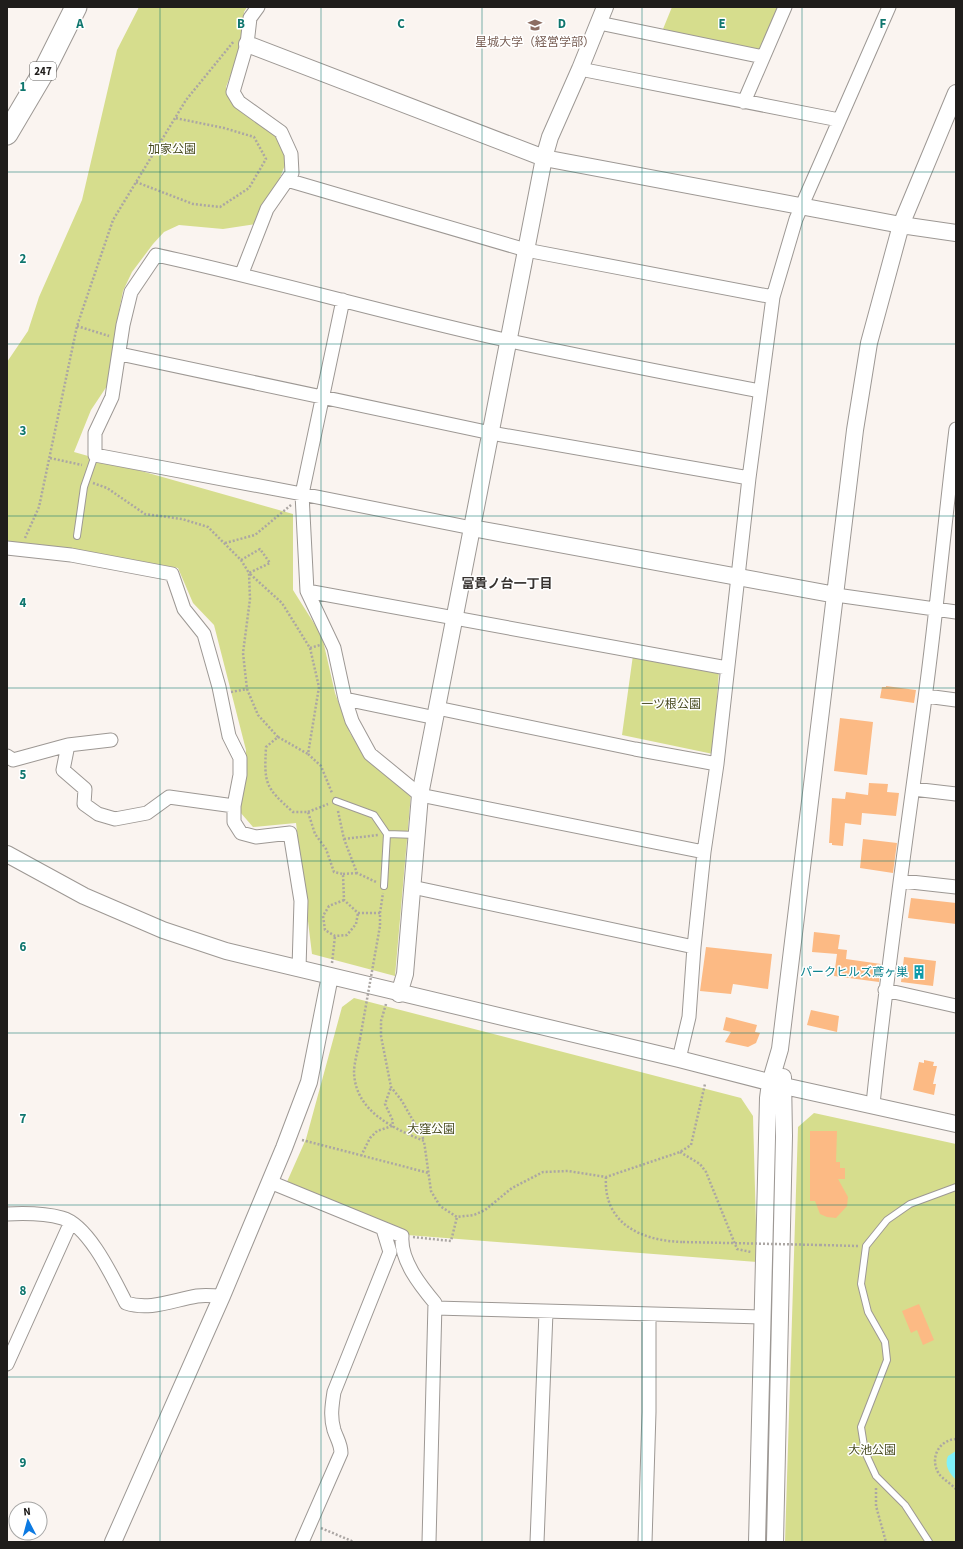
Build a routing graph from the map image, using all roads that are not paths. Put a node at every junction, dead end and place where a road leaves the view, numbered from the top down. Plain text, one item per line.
1 (76, 7) edge
2 (258, 7) edge
3 (605, 7) edge
4 (785, 7) edge
5 (889, 7) edge
6 (599, 22) junction
7 (243, 40) junction
8 (763, 57) junction
9 (580, 69) junction
10 (956, 93) edge
11 (744, 102) junction
12 (839, 120) junction
13 (7, 134) edge
14 (544, 158) junction
15 (287, 180) junction
16 (802, 206) junction
17 (901, 225) junction
18 (956, 233) edge
19 (526, 250) junction
20 (242, 274) junction
21 (773, 297) junction
22 (342, 300) junction
23 (510, 341) junction
24 (120, 354) junction
25 (760, 392) junction
26 (321, 398) junction
27 (956, 429) edge
28 (491, 433) junction
29 (93, 461) junction
30 (749, 478) junction
31 (302, 497) junction
32 (951, 515) edge
33 (472, 528) junction
34 (77, 536) dead end
35 (13, 549) edge
36 (739, 577) junction
37 (307, 591) junction
38 (836, 595) junction
39 (935, 609) junction
40 (956, 612) edge
41 (455, 619) junction
42 (726, 668) junction
43 (926, 696) junction
44 (345, 699) junction
45 (956, 700) edge
46 (436, 713) junction
47 (111, 740) dead end
48 (68, 745) junction
49 (7, 756) edge
50 (717, 764) junction
51 (913, 789) junction
52 (956, 794) edge
53 (420, 795) junction
54 (336, 801) road end
55 (234, 806) junction
56 (387, 834) junction
57 (417, 835) junction
58 (704, 852) junction
59 (7, 854) edge
60 (902, 881) junction
61 (384, 886) road end
62 (412, 887) junction
63 (956, 887) edge
64 (694, 948) junction
65 (298, 968) junction
66 (330, 976) junction
67 (885, 990) junction
68 (399, 994) junction
69 (956, 1006) edge
70 (680, 1059) junction
71 (777, 1085) junction
72 (873, 1104) junction
73 (956, 1124) edge
74 (270, 1182) junction
75 (956, 1187) edge
76 (7, 1214) edge
77 (71, 1222) junction
78 (383, 1229) junction
79 (222, 1296) junction
80 (436, 1308) junction
81 (546, 1312) junction
82 (649, 1314) junction
83 (762, 1317) junction
84 (7, 1364) edge
85 (113, 1542) edge
86 (302, 1542) edge
87 (429, 1542) edge
88 (537, 1542) edge
89 (645, 1542) edge
90 (757, 1542) edge
91 (775, 1542) edge
92 (930, 1542) edge

1 - 13 highway, 247
2 - 7 street
3 - 6 street
4 - 8 street
5 - 12 street
6 - 8 street
6 - 9 street
7 - 14 street
7 - 15 street
8 - 11 street
9 - 11 street
9 - 14 street
10 - 17 street
11 - 12 street
12 - 16 street
14 - 16 street
14 - 19 street
15 - 19 street
15 - 20 street
16 - 17 street
16 - 21 street
17 - 18 street
17 - 38 street
19 - 21 street
19 - 23 street
20 - 22 street
20 - 24 street
21 - 25 street
22 - 23 street
22 - 26 street
23 - 25 street
23 - 28 street
24 - 26 street
24 - 29 street
25 - 30 street
26 - 28 street
26 - 31 street
27 - 32 street
28 - 30 street
28 - 33 street
29 - 31 street
29 - 34 lane
30 - 36 street
31 - 33 street
31 - 37 street
32 - 39 street
33 - 36 street
33 - 41 street
35 - 55 street
36 - 38 street
36 - 42 street
37 - 41 street
37 - 44 street
38 - 39 street
38 - 71 street
39 - 40 street
39 - 43 street
41 - 42 street
41 - 46 street
42 - 50 street
43 - 45 street
43 - 51 street
44 - 46 street
44 - 53 street
46 - 50 street
46 - 53 street
47 - 48 street
48 - 49 street
48 - 55 street
50 - 58 street
51 - 52 street
51 - 60 street
53 - 57 street
53 - 58 street
54 - 56 lane
55 - 65 street
56 - 57 lane
56 - 61 lane
57 - 62 street
58 - 64 street
59 - 65 street
60 - 63 street
60 - 67 street
62 - 64 street
62 - 68 street
64 - 70 street
65 - 66 street
66 - 68 street
66 - 74 street
67 - 69 street
67 - 72 street
68 - 70 street
70 - 71 street
71 - 72 street
71 - 83 street
71 - 91 street
72 - 73 street
74 - 78 street
74 - 79 street
75 - 92 lane
76 - 77 street
77 - 79 street
77 - 84 street
78 - 80 street
78 - 86 street
79 - 85 street
80 - 81 street
80 - 87 street
81 - 82 street
81 - 88 street
82 - 83 street
82 - 89 street
83 - 90 street

